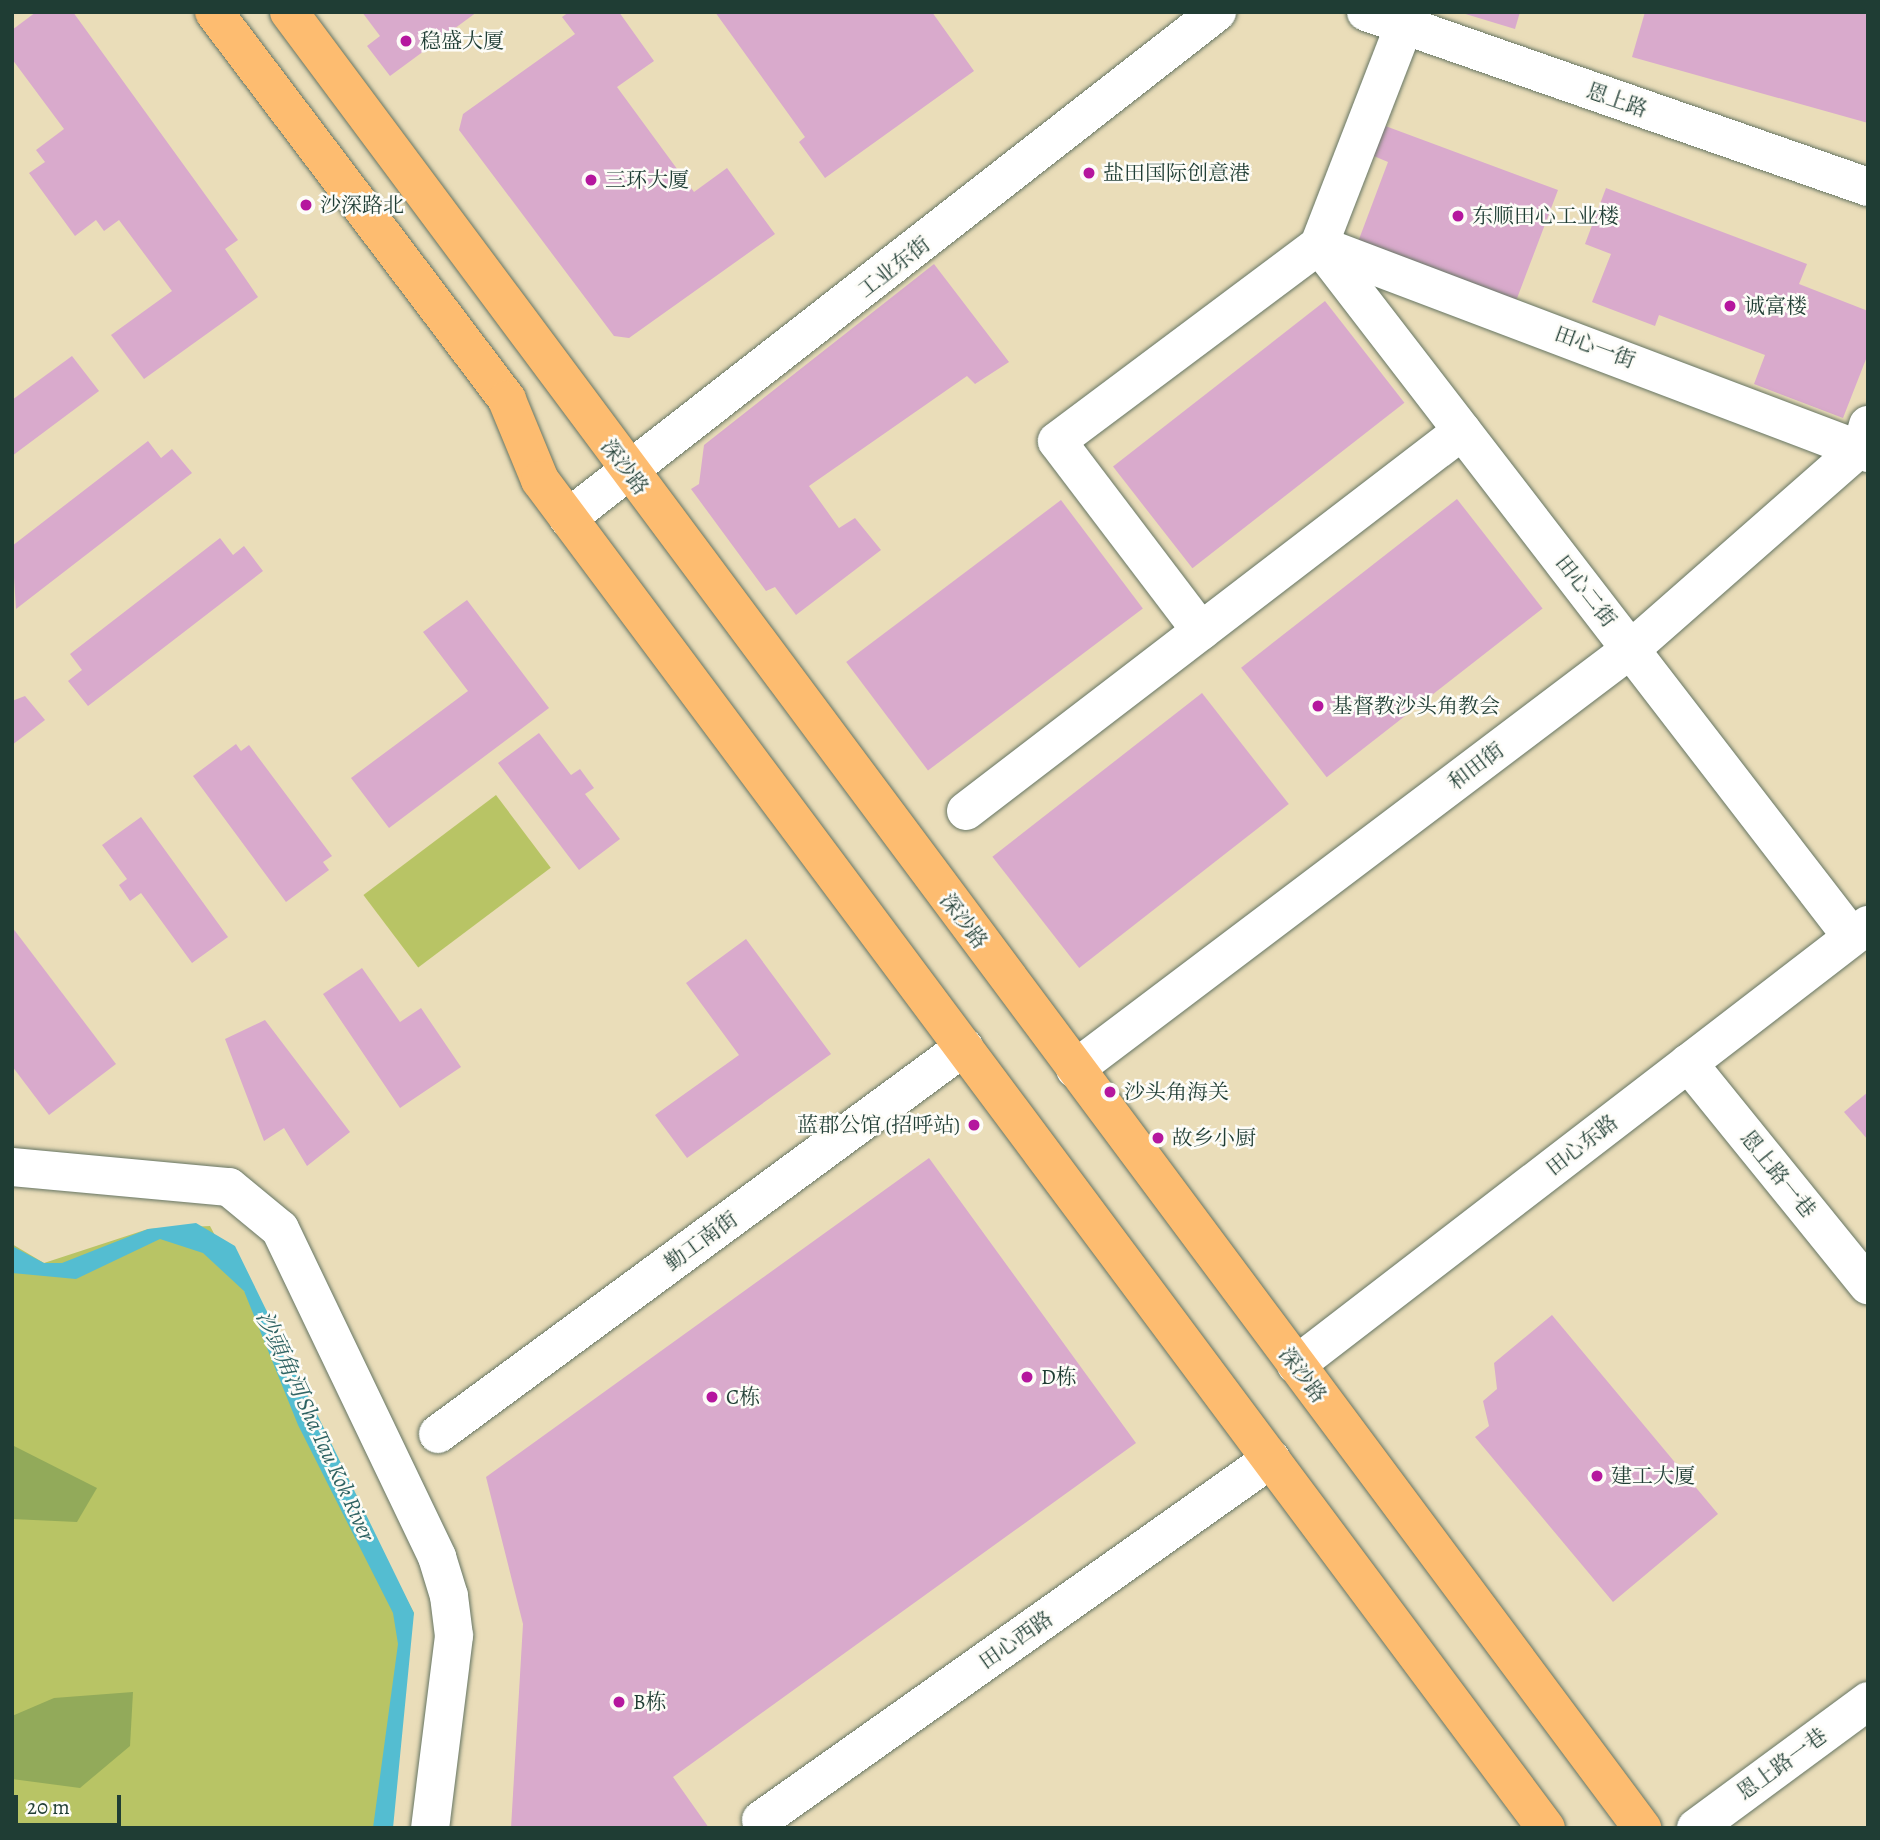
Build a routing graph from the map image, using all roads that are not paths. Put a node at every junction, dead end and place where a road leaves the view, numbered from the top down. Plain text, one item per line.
1 (214, 12) edge
2 (289, 12) edge
3 (1217, 12) edge
4 (1366, 12) edge
5 (1404, 26) junction
6 (1868, 187) edge
7 (1319, 245) junction
8 (1462, 430) junction
9 (1866, 441) edge
10 (629, 473) junction
11 (568, 518) junction
12 (1201, 632) junction
13 (1630, 649) junction
14 (966, 811) dead end
15 (1860, 931) edge
16 (964, 1047) junction
17 (1688, 1063) junction
18 (1075, 1069) junction
19 (12, 1167) edge
20 (1868, 1285) edge
21 (1296, 1365) junction
22 (438, 1434) dead end
23 (1271, 1460) junction
24 (1868, 1701) edge
25 (761, 1820) dead end
26 (430, 1828) edge
27 (1546, 1828) edge
28 (1642, 1828) edge
29 (1696, 1828) edge

1 - 11 main road
2 - 10 main road, 深沙路
3 - 10 street, 工业东街
4 - 5 street, 恩上路
5 - 6 street, 恩上路
5 - 7 street
7 - 8 street, 田心二街
7 - 9 street, 田心一街
7 - 12 street
8 - 12 street
8 - 13 street, 田心二街
9 - 13 street, 和田街
10 - 11 street, 工业东街
10 - 18 main road, 深沙路
11 - 16 main road
12 - 14 street
13 - 15 street, 田心二街
13 - 18 street, 和田街
15 - 17 street, 田心东路
16 - 22 street, 勤工南街
16 - 23 main road
17 - 20 street, 恩上路一巷
17 - 21 street, 田心东路
18 - 21 main road, 深沙路
19 - 26 street
21 - 28 main road, 深沙路
23 - 25 street, 田心西路
23 - 27 main road
24 - 29 street, 恩上路一巷

